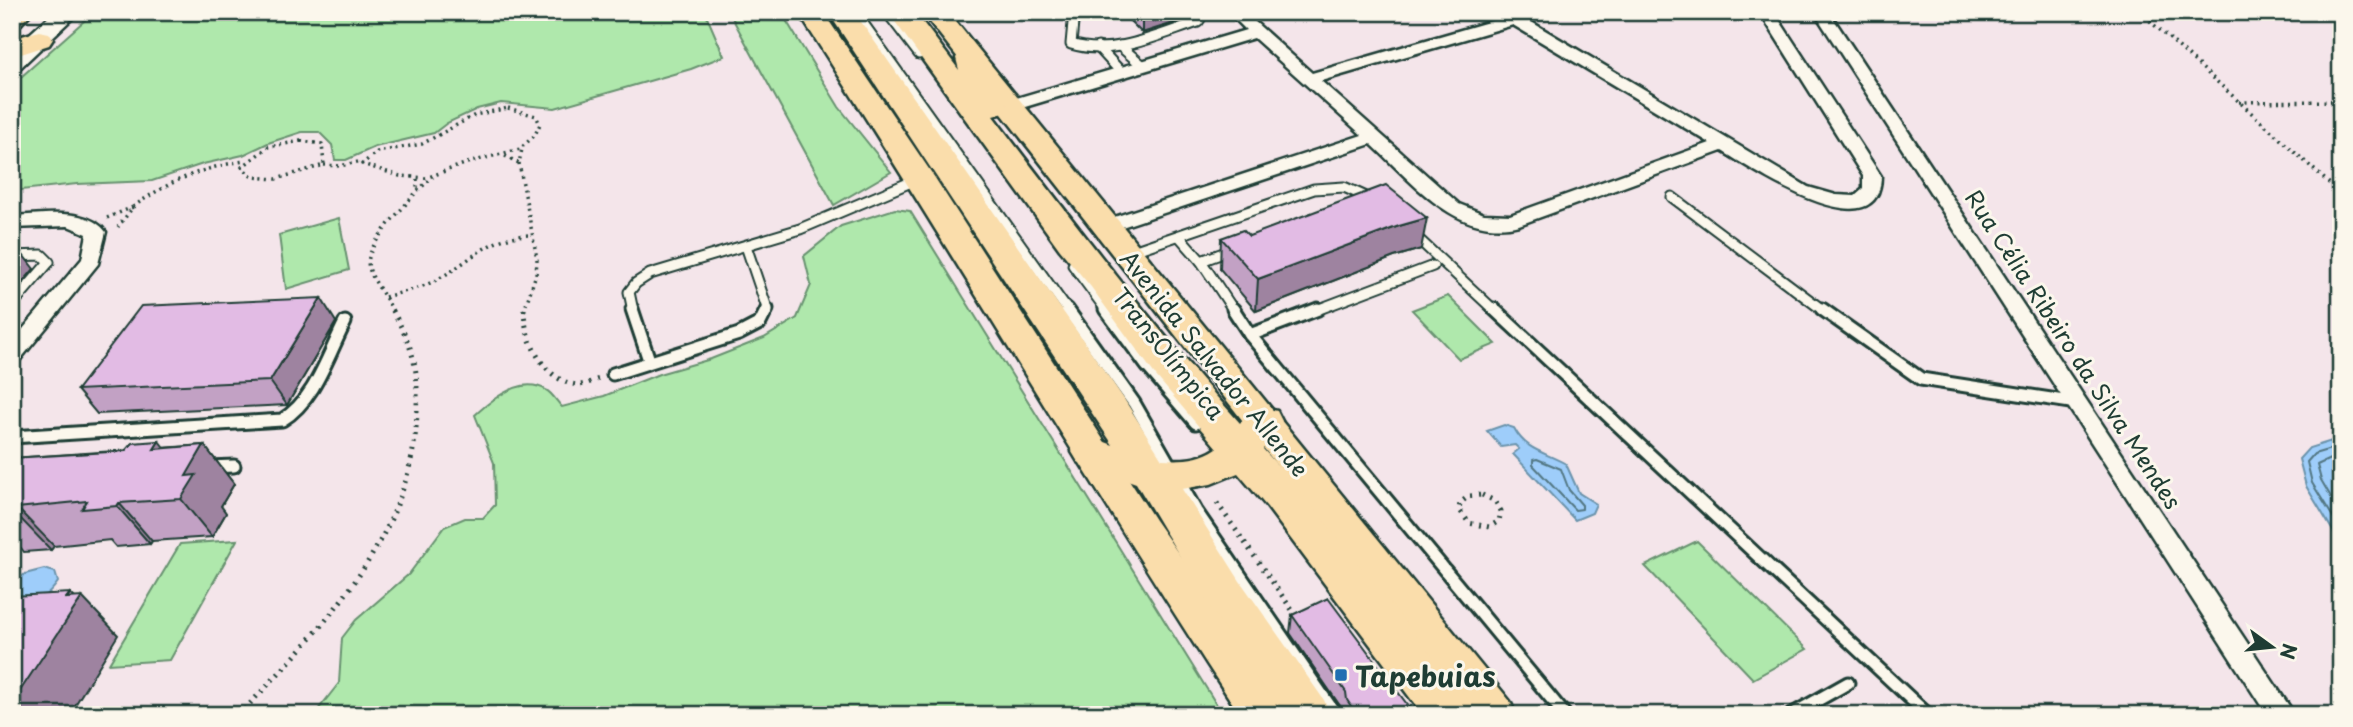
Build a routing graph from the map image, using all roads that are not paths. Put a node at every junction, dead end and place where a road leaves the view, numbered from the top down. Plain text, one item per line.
1 (19, 12) edge
2 (68, 12) edge
3 (810, 12) edge
4 (825, 12) edge
5 (841, 12) edge
6 (855, 12) edge
7 (887, 12) edge
8 (901, 12) edge
9 (934, 12) edge
10 (1074, 12) edge
11 (1194, 12) edge
12 (1236, 12) edge
13 (1541, 12) edge
14 (1763, 12) edge
15 (1821, 12) edge
16 (12, 18) edge
17 (1516, 20) junction
18 (1257, 32) junction
19 (38, 39) junction
20 (1120, 46) junction
21 (1098, 47) junction
22 (12, 49) edge
23 (835, 50) junction
24 (970, 58) junction
25 (12, 63) edge
26 (1142, 65) junction
27 (1121, 72) junction
28 (1310, 79) junction
29 (1009, 106) junction
30 (1374, 137) junction
31 (1725, 144) junction
32 (920, 178) junction
33 (1672, 197) dead end
34 (1360, 204) edge
35 (12, 222) edge
36 (1106, 226) junction
37 (1406, 228) edge
38 (1179, 236) junction
39 (1072, 243) junction
40 (1250, 243) edge
41 (746, 246) junction
42 (1128, 253) junction
43 (12, 256) edge
44 (1201, 261) junction
45 (1433, 266) dead end
46 (12, 305) edge
47 (345, 322) dead end
48 (1250, 335) junction
49 (12, 356) edge
50 (649, 360) junction
51 (613, 374) road end
52 (2078, 403) junction
53 (1203, 431) dead end
54 (12, 437) edge
55 (1238, 450) junction
56 (1092, 452) junction
57 (234, 466) dead end
58 (193, 468) edge
59 (1164, 474) junction
60 (1848, 683) dead end
61 (1265, 715) edge
62 (1307, 715) edge
63 (1336, 715) edge
64 (1451, 715) edge
65 (1494, 715) edge
66 (1565, 715) edge
67 (1791, 715) edge
68 (1928, 715) edge
69 (2282, 715) edge

1 - 16 highway
2 - 19 main road
3 - 23 main road
4 - 23 highway
5 - 59 highway
6 - 59 lane
7 - 53 lane, TransOlímpica
8 - 39 highway, Avenida Salvador Allende
9 - 24 main road, Avenida Salvador Allende
10 - 21 lane
11 - 20 lane
12 - 18 street
13 - 17 street
14 - 31 street
15 - 52 street, Rua Célia Ribeiro da Silva Mendes
17 - 28 street
17 - 31 street
18 - 26 street
18 - 28 street
19 - 22 highway
19 - 25 main road
20 - 21 lane
20 - 26 lane
21 - 27 lane
23 - 32 main road
24 - 29 main road, Avenida Salvador Allende
24 - 39 highway
26 - 27 street
27 - 29 street
28 - 30 street
29 - 36 main road, Avenida Salvador Allende
30 - 31 street
30 - 36 street
32 - 41 lane
32 - 56 main road
33 - 52 lane
34 - 38 lane
35 - 49 street
36 - 42 main road, Avenida Salvador Allende
37 - 68 lane
38 - 42 lane
38 - 44 lane
39 - 55 highway, Avenida Salvador Allende
40 - 44 lane
41 - 50 lane
41 - 50 lane
42 - 55 main road, Avenida Salvador Allende
43 - 46 lane
44 - 48 lane
45 - 48 lane
47 - 54 lane
48 - 66 lane
50 - 51 lane
52 - 69 street, Rua Célia Ribeiro da Silva Mendes
55 - 59 highway
55 - 64 highway, Avenida Salvador Allende
55 - 65 main road, Avenida Salvador Allende
56 - 59 highway
56 - 61 main road
57 - 58 lane
59 - 62 highway
59 - 63 lane
60 - 67 lane

